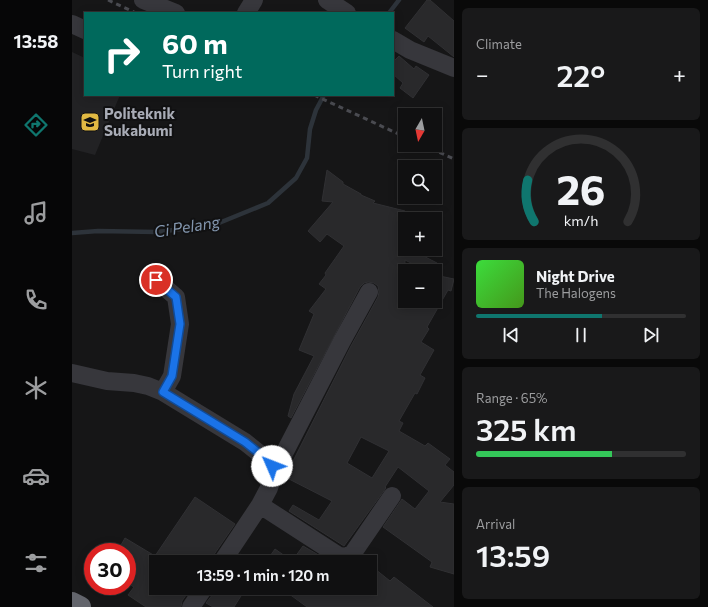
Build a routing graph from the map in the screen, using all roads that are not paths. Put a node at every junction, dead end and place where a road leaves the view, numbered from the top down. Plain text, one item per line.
1 (143, 0) edge
2 (254, 0) edge
3 (327, 0) edge
4 (173, 12) edge
5 (247, 12) edge
6 (345, 12) edge
7 (72, 24) edge
8 (84, 30) edge
9 (394, 41) edge
10 (454, 68) edge
11 (156, 280) dead end
12 (369, 292) dead end
13 (72, 373) edge
14 (163, 392) junction
15 (274, 473) junction
16 (392, 496) dead end
17 (260, 505) junction
18 (227, 555) edge
19 (199, 595) edge
20 (72, 603) edge
21 (80, 607) edge
22 (191, 607) edge

1 - 4 street
2 - 5 street
3 - 6 street
7 - 8 street
9 - 10 street
11 - 14 street
12 - 15 street
13 - 14 street
14 - 15 street
15 - 17 street
16 - 17 street
17 - 18 street
19 - 22 street
20 - 21 highway

